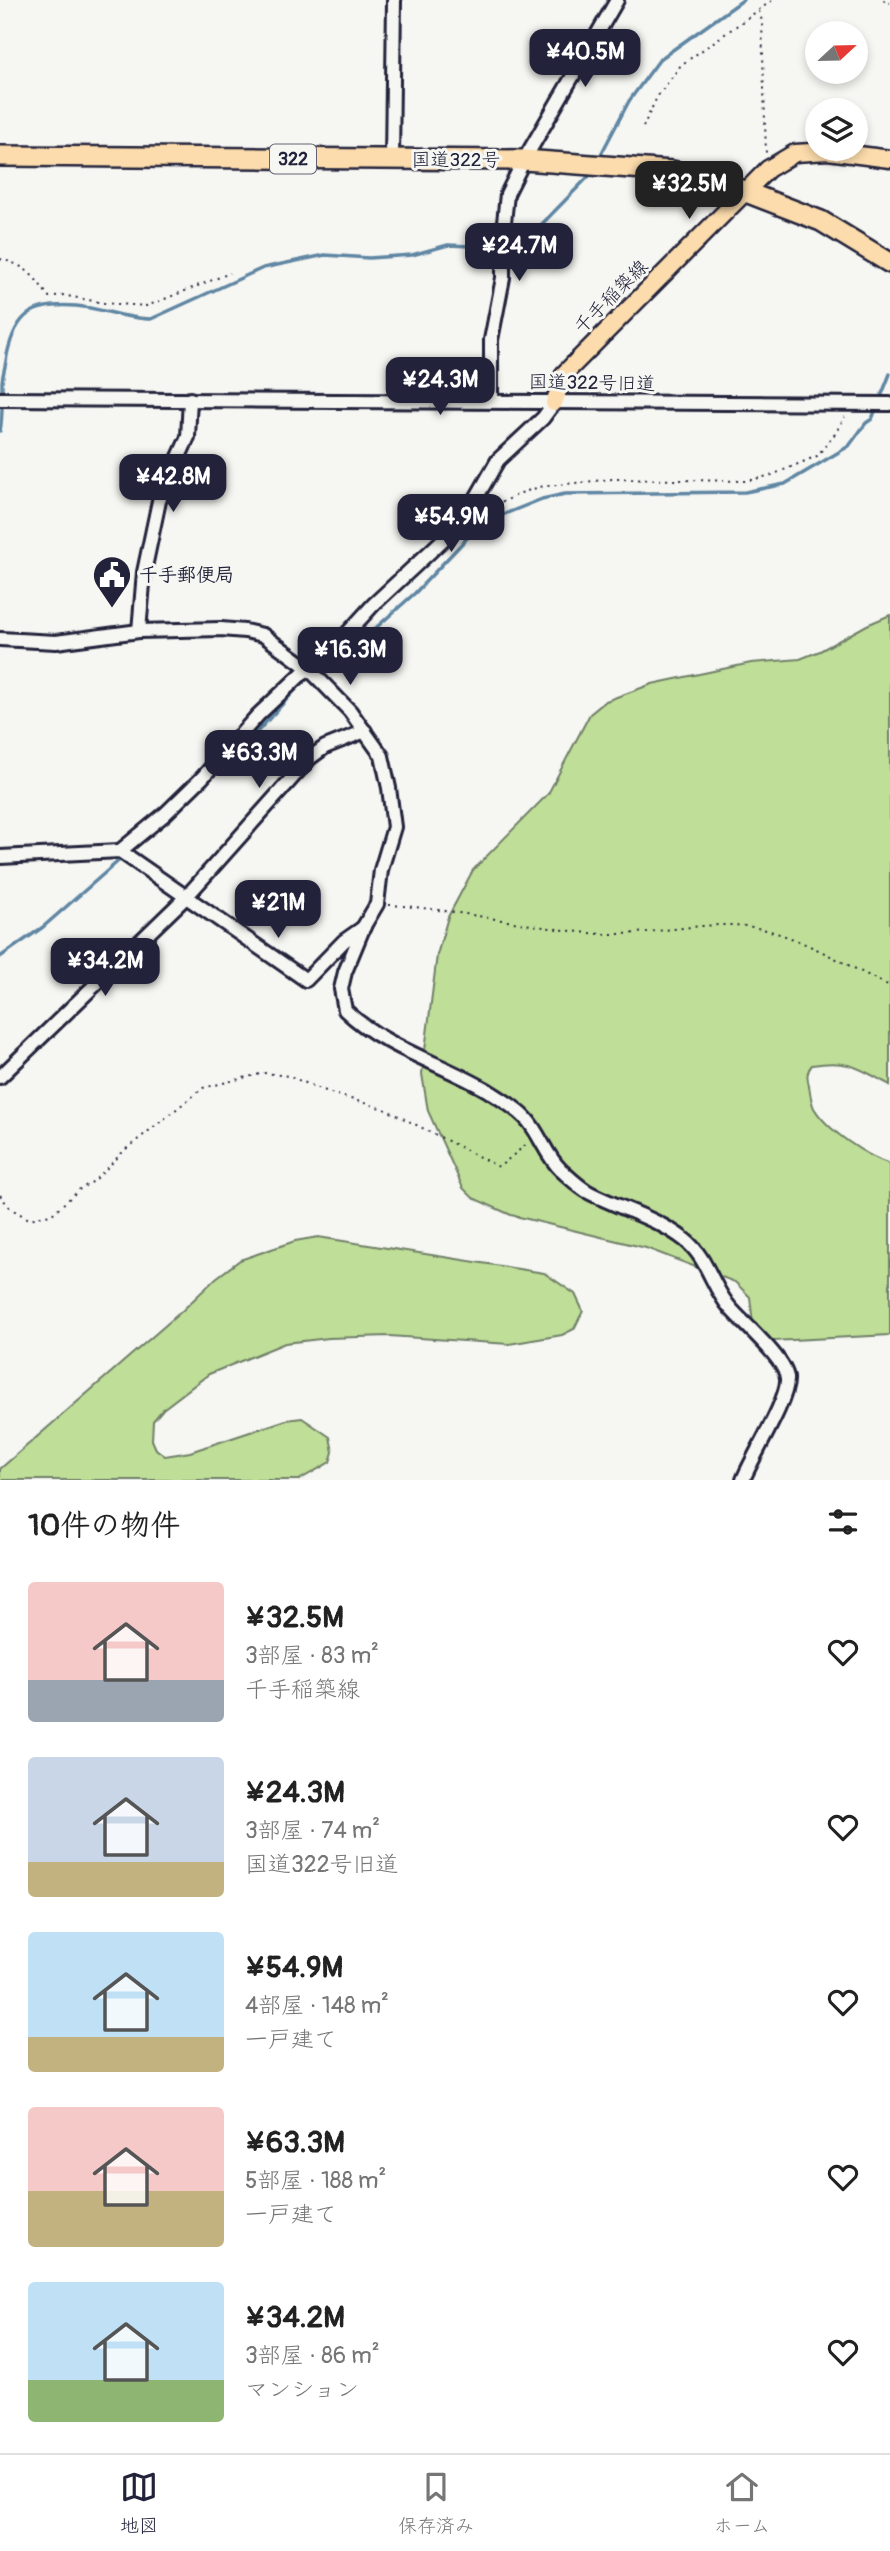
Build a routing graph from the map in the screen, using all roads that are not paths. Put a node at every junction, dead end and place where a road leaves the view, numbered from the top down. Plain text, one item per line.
1 (394, 0) edge
2 (617, 0) edge
3 (0, 156) edge
4 (890, 159) edge
5 (393, 160) junction
6 (524, 160) junction
7 (746, 190) junction
8 (890, 263) edge
9 (0, 399) edge
10 (190, 399) junction
11 (491, 401) junction
12 (554, 403) junction
13 (890, 404) edge
14 (139, 632) junction
15 (0, 639) edge
16 (308, 668) junction
17 (365, 731) junction
18 (120, 851) junction
19 (0, 857) edge
20 (187, 896) junction
21 (364, 926) junction
22 (0, 1077) edge
23 (743, 1480) edge

1 - 5 street
2 - 6 street
3 - 5 highway, 国道322号 / 322
4 - 7 main road, 千手稲築線
5 - 6 highway, 国道322号 / 322
6 - 7 highway, 国道322号 / 322
6 - 11 street
7 - 8 highway, 国道322号 / 322
7 - 12 main road, 千手稲築線
9 - 10 street, 国道322号旧道
10 - 11 street, 国道322号旧道
10 - 14 street
11 - 12 street, 国道322号旧道
12 - 13 street, 国道322号旧道
12 - 16 street
14 - 15 street
14 - 16 street
16 - 17 street
16 - 18 street
17 - 20 street
17 - 21 street
18 - 19 street
18 - 20 street
20 - 21 street
20 - 22 street
21 - 23 street

